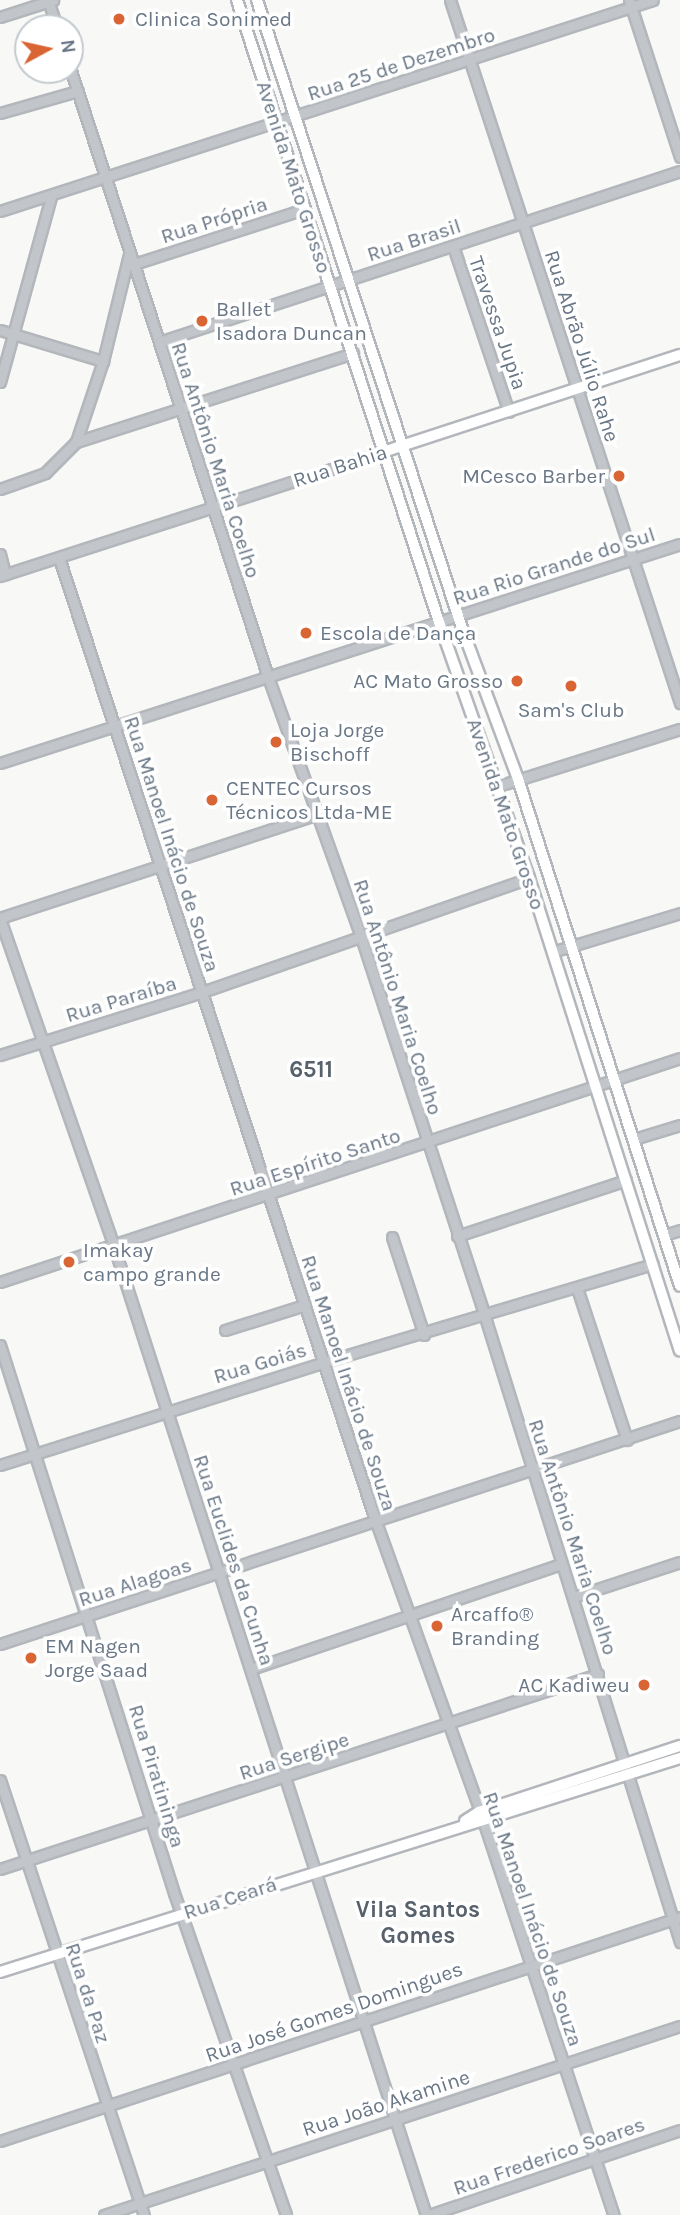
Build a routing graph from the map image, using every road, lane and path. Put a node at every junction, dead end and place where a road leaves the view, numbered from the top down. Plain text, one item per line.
1 (237, 0) edge
2 (257, 0) edge
3 (450, 0) edge
4 (653, 0) edge
5 (50, 1) edge
6 (630, 4) edge
7 (0, 17) edge
8 (470, 60) junction
9 (76, 84) edge
10 (78, 91) junction
11 (0, 113) edge
12 (295, 117) junction
13 (276, 123) junction
14 (680, 157) edge
15 (680, 172) edge
16 (106, 178) junction
17 (51, 197) junction
18 (304, 209) junction
19 (0, 211) edge
20 (523, 222) junction
21 (453, 246) junction
22 (130, 252) junction
23 (134, 264) junction
24 (349, 280) junction
25 (329, 286) junction
26 (0, 330) edge
27 (14, 333) junction
28 (159, 342) junction
29 (353, 353) junction
30 (680, 355) edge
31 (103, 361) junction
32 (0, 382) edge
33 (578, 390) junction
34 (182, 410) junction
35 (509, 412) junction
36 (76, 442) junction
37 (403, 446) junction
38 (383, 452) junction
39 (0, 489) edge
40 (213, 508) junction
41 (680, 544) edge
42 (0, 554) edge
43 (59, 558) junction
44 (632, 559) junction
45 (3, 575) edge
46 (458, 616) junction
47 (439, 622) junction
48 (268, 677) junction
49 (680, 703) edge
50 (115, 726) junction
51 (680, 729) edge
52 (0, 763) edge
53 (518, 779) junction
54 (498, 786) junction
55 (318, 814) junction
56 (160, 866) junction
57 (529, 878) junction
58 (680, 913) edge
59 (0, 919) edge
60 (360, 937) junction
61 (571, 947) junction
62 (552, 952) junction
63 (202, 992) junction
64 (46, 1041) junction
65 (0, 1055) edge
66 (680, 1058) edge
67 (614, 1079) junction
68 (595, 1086) junction
69 (680, 1125) edge
70 (634, 1139) junction
71 (427, 1145) junction
72 (625, 1180) junction
73 (269, 1195) junction
74 (680, 1230) edge
75 (457, 1236) junction
76 (392, 1237) dead end
77 (666, 1239) junction
78 (113, 1244) junction
79 (649, 1252) junction
80 (653, 1264) junction
81 (674, 1268) junction
82 (0, 1282) edge
83 (680, 1286) edge
84 (577, 1289) junction
85 (305, 1305) junction
86 (485, 1317) junction
87 (225, 1330) dead end
88 (424, 1335) junction
89 (0, 1345) edge
90 (680, 1350) edge
91 (324, 1362) junction
92 (167, 1411) junction
93 (680, 1420) edge
94 (627, 1440) junction
95 (36, 1454) junction
96 (0, 1465) edge
97 (534, 1471) junction
98 (376, 1522) junction
99 (680, 1562) edge
100 (562, 1564) junction
101 (219, 1572) junction
102 (573, 1597) junction
103 (89, 1615) junction
104 (411, 1615) junction
105 (0, 1644) edge
106 (251, 1669) junction
107 (598, 1674) junction
108 (449, 1724) junction
109 (680, 1746) edge
110 (680, 1758) edge
111 (629, 1769) junction
112 (284, 1779) junction
113 (0, 1780) edge
114 (481, 1816) junction
115 (153, 1819) junction
116 (25, 1861) junction
117 (0, 1869) edge
118 (315, 1871) junction
119 (182, 1913) junction
120 (676, 1918) edge
121 (680, 1942) edge
122 (57, 1954) junction
123 (530, 1963) junction
124 (0, 1972) edge
125 (363, 2021) junction
126 (680, 2026) edge
127 (563, 2062) junction
128 (235, 2065) junction
129 (106, 2105) junction
130 (394, 2120) junction
131 (680, 2130) edge
132 (0, 2141) edge
133 (267, 2160) junction
134 (595, 2160) junction
135 (140, 2203) junction
136 (104, 2215) edge
137 (144, 2215) edge
138 (286, 2215) edge
139 (428, 2215) edge
140 (614, 2215) edge

1 - 13 main road, Avenida Mato Grosso
2 - 12 main road, Avenida Mato Grosso
3 - 8 street, Rua Abrão Júlio Rahe
4 - 6 street, Rua 25 de Dezembro
5 - 7 street
6 - 8 street, Rua 25 de Dezembro
6 - 14 street
8 - 12 street, Rua 25 de Dezembro
8 - 20 street, Rua Abrão Júlio Rahe
9 - 10 street, Rua Antônio Maria Coelho
10 - 11 street
10 - 16 street, Rua Antônio Maria Coelho
12 - 13 street, Rua 25 de Dezembro
12 - 24 main road, Avenida Mato Grosso
13 - 16 street, Rua 25 de Dezembro
13 - 18 main road, Avenida Mato Grosso
15 - 20 street, Rua Brasil
16 - 17 street, Rua 25 de Dezembro
16 - 22 street, Rua Antônio Maria Coelho
17 - 19 street, Rua 25 de Dezembro
17 - 27 street
18 - 23 street, Rua Própria
18 - 25 main road, Avenida Mato Grosso
20 - 21 street, Rua Brasil
20 - 33 street, Rua Abrão Júlio Rahe
21 - 24 street, Rua Brasil
21 - 35 street, Travessa Jupia
22 - 23 street, Rua Antônio Maria Coelho
22 - 31 street
23 - 28 street, Rua Antônio Maria Coelho
24 - 25 street, Rua Brasil
24 - 37 main road, Avenida Mato Grosso
25 - 28 street, Rua Brasil
25 - 29 main road, Avenida Mato Grosso
26 - 27 street
27 - 31 street
27 - 32 street
28 - 34 street, Rua Antônio Maria Coelho
29 - 34 street
29 - 38 main road, Avenida Mato Grosso
30 - 33 main road, Rua Bahia
31 - 36 street
33 - 35 main road, Rua Bahia
33 - 44 street, Rua Abrão Júlio Rahe
34 - 36 street
34 - 40 street, Rua Antônio Maria Coelho
35 - 37 main road, Rua Bahia
36 - 39 street
37 - 38 main road, Rua Bahia
37 - 46 main road, Avenida Mato Grosso
38 - 40 street, Rua Bahia
38 - 47 main road, Avenida Mato Grosso
40 - 43 street, Rua Bahia
40 - 48 street, Rua Antônio Maria Coelho
41 - 44 street, Rua Rio Grande do Sul
42 - 45 street
43 - 45 street, Rua Bahia
43 - 50 street, Rua Manoel Inácio de Souza
44 - 46 street, Rua Rio Grande do Sul
44 - 49 street, Rua Abrão Júlio Rahe
46 - 47 street, Rua Rio Grande do Sul
46 - 53 main road, Avenida Mato Grosso
47 - 48 street, Rua Rio Grande do Sul
47 - 54 main road, Avenida Mato Grosso
48 - 50 street, Rua Rio Grande do Sul
48 - 55 street, Rua Antônio Maria Coelho
50 - 52 street, Rua Rio Grande do Sul
50 - 56 street, Rua Manoel Inácio de Souza
51 - 53 street
53 - 54 street
53 - 61 main road, Avenida Mato Grosso
54 - 57 main road, Avenida Mato Grosso
55 - 56 street
55 - 60 street, Rua Antônio Maria Coelho
56 - 59 street
56 - 63 street, Rua Manoel Inácio de Souza
57 - 60 street, Rua Paraíba
57 - 62 main road, Avenida Mato Grosso
58 - 61 street
59 - 64 street, Rua Euclides da Cunha
60 - 63 street, Rua Paraíba
60 - 71 street, Rua Antônio Maria Coelho
61 - 62 street
61 - 67 main road, Avenida Mato Grosso
62 - 68 main road, Avenida Mato Grosso
63 - 64 street, Rua Paraíba
63 - 73 street, Rua Manoel Inácio de Souza
64 - 65 street, Rua Paraíba
64 - 78 street, Rua Euclides da Cunha
66 - 67 street, Rua Espírito Santo
67 - 68 street, Rua Espírito Santo
67 - 70 main road, Avenida Mato Grosso
68 - 71 street, Rua Espírito Santo
68 - 72 main road, Avenida Mato Grosso
69 - 70 street
70 - 77 main road, Avenida Mato Grosso
71 - 73 street, Rua Espírito Santo
71 - 75 street, Rua Antônio Maria Coelho
72 - 75 street
72 - 79 main road, Avenida Mato Grosso
73 - 78 street, Rua Espírito Santo
73 - 85 street, Rua Manoel Inácio de Souza
74 - 77 street
75 - 86 street, Rua Antônio Maria Coelho
76 - 88 street
77 - 79 main road
77 - 81 main road, Avenida Mato Grosso
78 - 82 street, Rua Espírito Santo
78 - 92 street, Rua Euclides da Cunha
79 - 80 main road, Avenida Mato Grosso
80 - 81 main road
80 - 84 street, Rua Goiás
80 - 90 main road, Avenida Mato Grosso
81 - 83 main road, Avenida Mato Grosso
84 - 86 street, Rua Goiás
84 - 94 street
85 - 87 street
85 - 91 street, Rua Manoel Inácio de Souza
86 - 88 street, Rua Goiás
86 - 97 street, Rua Antônio Maria Coelho
88 - 91 street, Rua Goiás
89 - 95 street, Rua Piratininga
91 - 92 street, Rua Goiás
91 - 98 street, Rua Manoel Inácio de Souza
92 - 95 street, Rua Goiás
92 - 101 street, Rua Euclides da Cunha
93 - 94 street, Rua Alagoas
94 - 97 street, Rua Alagoas
95 - 96 street, Rua Goiás
95 - 103 street, Rua Piratininga
97 - 98 street, Rua Alagoas
97 - 100 street, Rua Antônio Maria Coelho
98 - 101 street, Rua Alagoas
98 - 104 street, Rua Manoel Inácio de Souza
99 - 102 street
100 - 102 street, Rua Antônio Maria Coelho
100 - 104 street
101 - 103 street, Rua Alagoas
101 - 106 street, Rua Euclides da Cunha
102 - 107 street, Rua Antônio Maria Coelho
103 - 105 street, Rua Alagoas
103 - 115 street, Rua Piratininga
104 - 106 street
104 - 108 street, Rua Manoel Inácio de Souza
106 - 112 street, Rua Euclides da Cunha
107 - 108 street, Rua Sergipe
107 - 111 street, Rua Antônio Maria Coelho
108 - 112 street, Rua Sergipe
108 - 114 street, Rua Manoel Inácio de Souza
109 - 111 main road, Rua Ceará
110 - 111 main road, Rua Ceará
111 - 114 main road, Rua Ceará
111 - 120 street, Rua Antônio Maria Coelho
112 - 115 street, Rua Sergipe
112 - 118 street, Rua Euclides da Cunha
113 - 116 street, Rua da Paz
114 - 118 main road, Rua Ceará
114 - 123 street, Rua Manoel Inácio de Souza
115 - 116 street, Rua Sergipe
115 - 119 street, Rua Piratininga
116 - 117 street, Rua Sergipe
116 - 122 street, Rua da Paz
118 - 119 main road, Rua Ceará
118 - 125 street, Rua Euclides da Cunha
119 - 122 main road, Rua Ceará
119 - 128 street, Rua Piratininga
120 - 121 street, Rua Antônio Maria Coelho
120 - 123 street, Rua José Gomes Domingues
122 - 124 main road, Rua Ceará
122 - 129 street, Rua da Paz
123 - 125 street, Rua José Gomes Domingues
123 - 127 street, Rua Manoel Inácio de Souza
125 - 128 street, Rua José Gomes Domingues
125 - 130 street, Rua Euclides da Cunha
126 - 127 street, Rua João Akamine
127 - 130 street, Rua João Akamine
127 - 134 street, Rua Manoel Inácio de Souza
128 - 129 street, Rua José Gomes Domingues
128 - 133 street, Rua Piratininga
129 - 132 street, Rua José Gomes Domingues
129 - 135 street, Rua da Paz
130 - 133 street, Rua João Akamine
130 - 139 street, Rua Euclides da Cunha
131 - 134 street, Rua Frederico Soares
133 - 135 street, Rua João Akamine
133 - 138 street, Rua Piratininga
134 - 139 street, Rua Frederico Soares
134 - 140 street, Rua Manoel Inácio de Souza
135 - 136 street, Rua João Akamine
135 - 137 street, Rua da Paz

